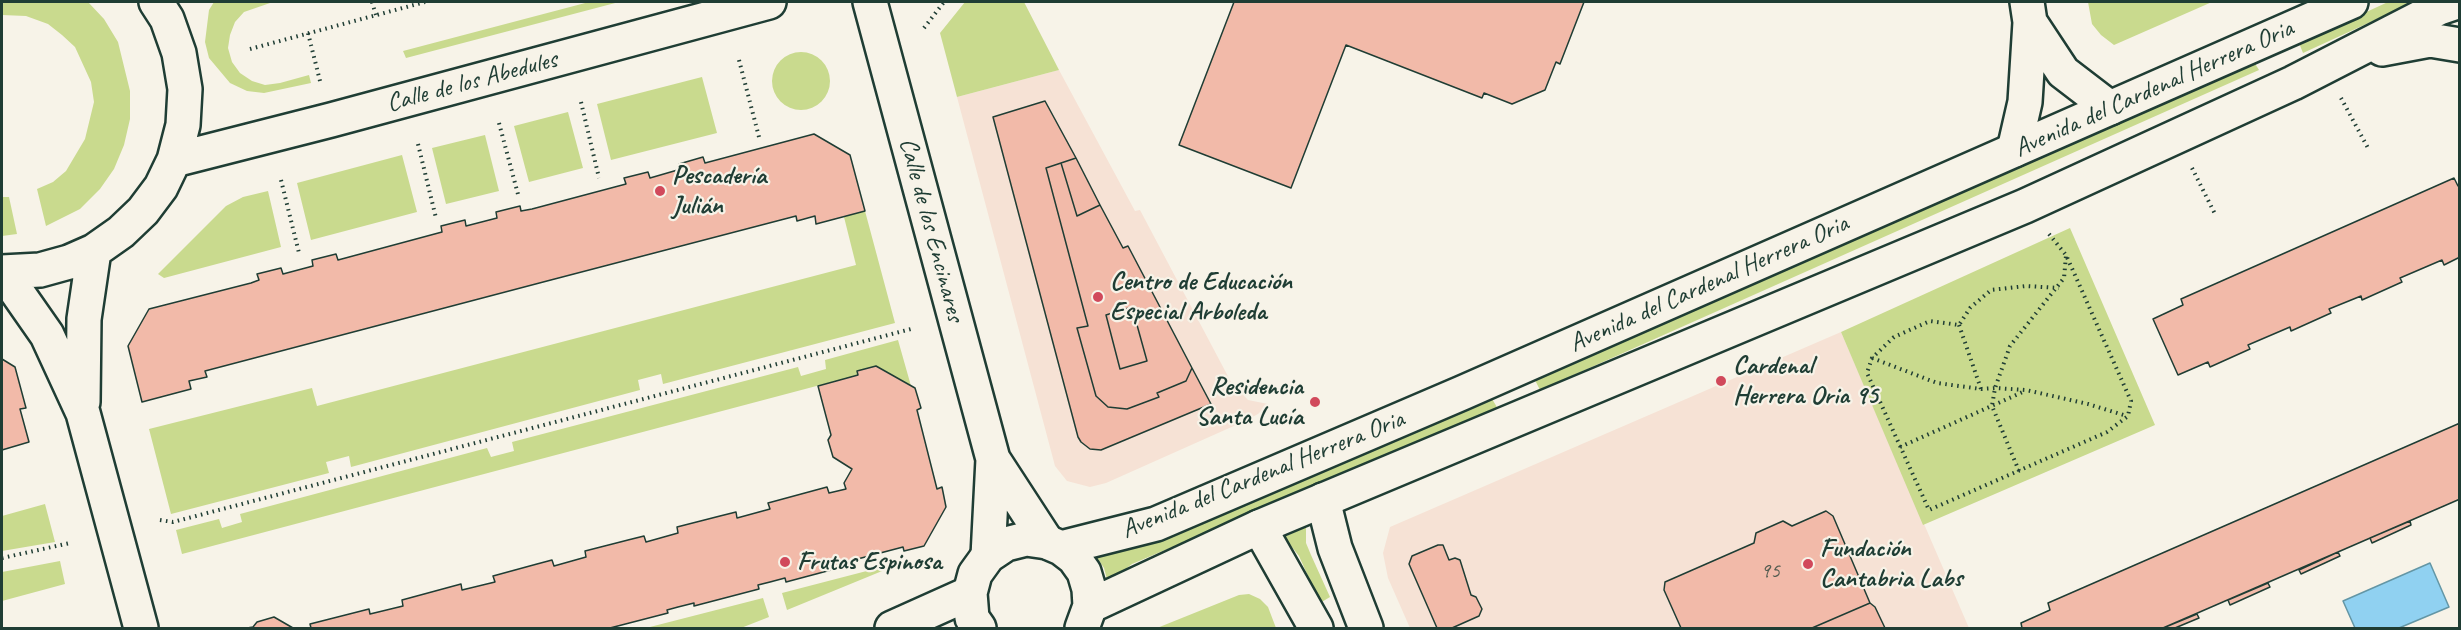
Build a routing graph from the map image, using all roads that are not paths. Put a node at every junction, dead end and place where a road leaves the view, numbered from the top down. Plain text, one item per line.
1 (156, 2) edge
2 (770, 2) edge
3 (870, 2) edge
4 (2351, 2) edge
5 (2457, 2) edge
6 (2029, 12) edge
7 (2460, 45) edge
8 (2293, 83) junction
9 (2109, 108) junction
10 (2013, 150) junction
11 (174, 160) junction
12 (93, 251) junction
13 (2, 272) edge
14 (83, 413) junction
15 (993, 459) junction
16 (1323, 500) junction
17 (1259, 527) junction
18 (1054, 545) junction
19 (988, 556) junction
20 (970, 593) junction
21 (1085, 617) edge
22 (141, 628) edge
23 (892, 628) edge
24 (979, 628) edge
25 (1316, 628) edge
26 (1366, 628) edge

1 - 11 main road
2 - 11 main road, Calle de los Abedules
3 - 15 main road, Calle de los Encinares
4 - 9 main road, Avenida del Cardenal Herrera Oria
5 - 8 main road, Avenida del Cardenal Herrera Oria
6 - 9 main road
6 - 10 main road
7 - 8 main road, Avenida del Cardenal Herrera Oria
8 - 16 main road, Avenida del Cardenal Herrera Oria
9 - 10 main road, Avenida del Cardenal Herrera Oria
10 - 18 main road, Avenida del Cardenal Herrera Oria
11 - 12 main road
12 - 13 main road
12 - 14 main road
13 - 14 main road
14 - 22 main road
15 - 18 main road, Calle de los Encinares
15 - 19 main road, Calle de los Encinares
16 - 17 main road, Avenida del Cardenal Herrera Oria
16 - 26 main road
17 - 21 main road, Avenida del Cardenal Herrera Oria
17 - 25 main road
18 - 19 main road, Avenida del Cardenal Herrera Oria
18 - 21 main road, Avenida del Cardenal Herrera Oria
19 - 20 main road
20 - 23 main road
20 - 24 main road

